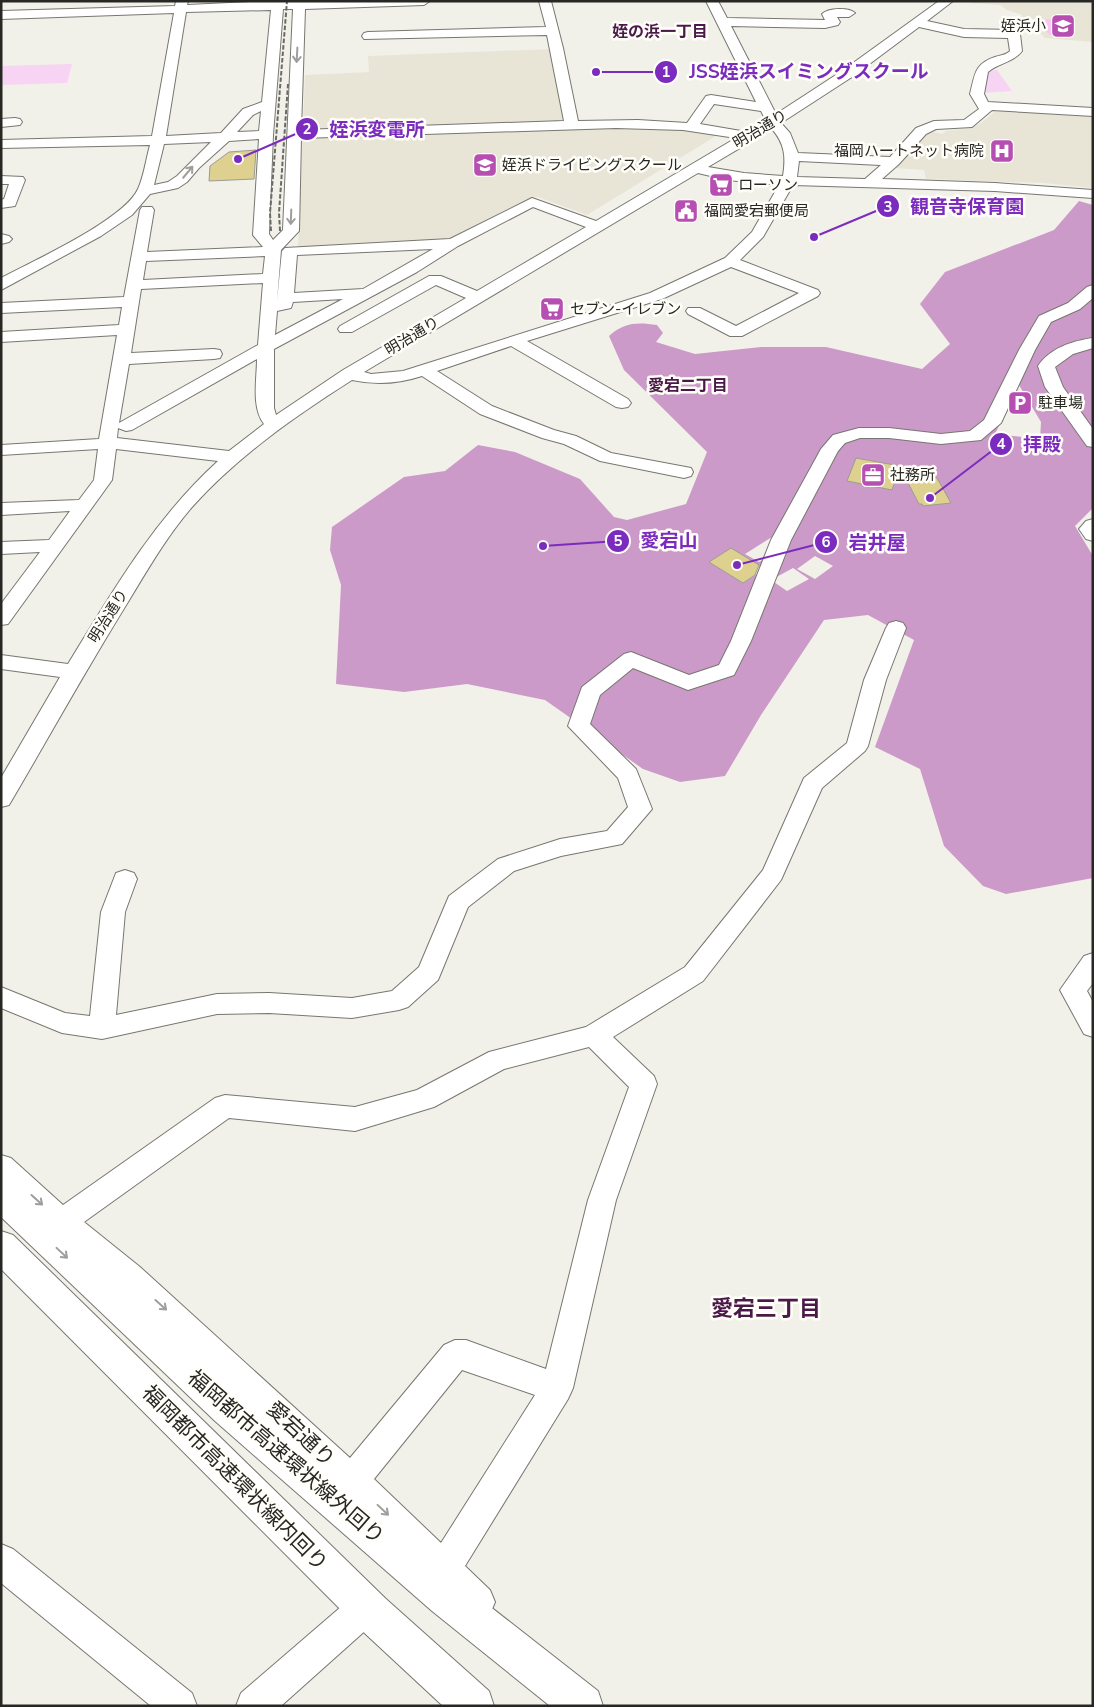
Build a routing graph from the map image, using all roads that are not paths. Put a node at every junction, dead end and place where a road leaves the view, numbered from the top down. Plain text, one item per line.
1 (43, 1) edge
2 (424, 1) edge
3 (546, 1) edge
4 (712, 1) edge
5 (948, 1) edge
6 (367, 2) edge
7 (278, 4) edge
8 (299, 4) edge
9 (181, 5) edge
10 (87, 7) edge
11 (849, 13) dead end
12 (39, 14) junction
13 (1, 15) edge
14 (722, 22) junction
15 (918, 23) junction
16 (368, 28) junction
17 (553, 31) junction
18 (368, 50) dead end
19 (268, 105) junction
20 (984, 106) junction
21 (1093, 112) edge
22 (769, 115) junction
23 (572, 125) junction
24 (690, 128) junction
25 (294, 134) junction
26 (266, 135) junction
27 (226, 136) junction
28 (748, 136) junction
29 (158, 140) junction
30 (1, 144) edge
31 (793, 157) junction
32 (894, 162) junction
33 (695, 167) junction
34 (1, 180) edge
35 (789, 180) junction
36 (870, 183) junction
37 (145, 191) junction
38 (1093, 194) edge
39 (1, 204) edge
40 (147, 210) dead end
41 (597, 226) junction
42 (454, 243) junction
43 (273, 250) junction
44 (138, 258) junction
45 (730, 260) junction
46 (270, 278) junction
47 (1, 285) edge
48 (1093, 290) edge
49 (368, 292) junction
50 (132, 293) junction
51 (478, 297) junction
52 (286, 298) junction
53 (268, 306) junction
54 (1, 308) edge
55 (694, 311) dead end
56 (346, 329) dead end
57 (125, 330) junction
58 (1, 337) edge
59 (513, 340) junction
60 (1093, 343) edge
61 (266, 347) junction
62 (214, 354) dead end
63 (121, 359) junction
64 (424, 370) junction
65 (349, 374) junction
66 (622, 403) dead end
67 (273, 424) junction
68 (126, 426) dead end
69 (1093, 442) edge
70 (108, 444) junction
71 (1, 450) edge
72 (231, 457) junction
73 (684, 472) dead end
74 (85, 505) junction
75 (1, 510) edge
76 (1093, 525) edge
77 (1093, 535) edge
78 (56, 545) junction
79 (1, 548) edge
80 (1, 620) edge
81 (896, 628) dead end
82 (1, 662) edge
83 (73, 672) junction
84 (1, 799) edge
85 (125, 879) dead end
86 (1093, 963) edge
87 (1, 997) edge
88 (1093, 1027) edge
89 (102, 1028) junction
90 (594, 1035) junction
91 (1, 1167) edge
92 (1, 1195) edge
93 (62, 1222) junction
94 (1, 1246) edge
95 (1, 1261) edge
96 (557, 1388) junction
97 (352, 1481) junction
98 (1, 1561) edge
99 (444, 1568) junction
100 (354, 1618) junction
101 (179, 1706) edge
102 (254, 1706) edge
103 (461, 1706) edge
104 (474, 1706) edge
105 (583, 1706) edge
106 (595, 1706) edge

1 - 12 street
2 - 6 street
3 - 17 street
4 - 14 street
5 - 15 street, 明治通り
6 - 8 street
6 - 16 street
7 - 8 street
7 - 9 street
7 - 19 street
8 -> 25 street
9 - 10 street
9 - 29 street
10 - 12 street
11 - 14 street
12 - 13 street
14 - 22 street
15 - 20 street
15 - 22 street, 明治通り
16 - 17 street
16 - 18 street
17 - 23 street
19 - 26 street
19 - 27 street
20 - 21 street
20 - 32 street
22 - 24 street
22 - 28 street, 明治通り
22 - 31 street
23 - 24 street
23 - 25 street
24 - 28 street
25 -> 43 street
26 - 27 street
26 - 43 street
27 - 29 street
37 -> 27 street
28 - 33 street, 明治通り
29 - 30 street
29 - 37 street
31 - 32 street
31 - 35 street
32 - 36 street
33 - 35 street
33 - 41 street, 明治通り
34 - 39 street
35 - 36 street
35 - 45 street
36 - 38 street
37 - 47 street
40 - 44 street
41 - 42 street
41 - 51 street, 明治通り
42 - 49 street
42 - 52 street
43 - 44 street
43 - 46 street
44 - 50 street
45 - 55 street
45 - 59 street
46 - 50 street
46 - 53 street
48 - 89 street
49 - 52 street
49 - 61 street
50 - 54 street
50 - 57 street
51 - 56 street
51 - 65 street, 明治通り
52 - 53 street
53 - 61 street
57 - 58 street
57 - 63 street
59 - 64 street
59 - 66 street
60 - 69 street
61 - 67 street
61 - 68 street
62 - 63 street
63 - 70 street
64 - 65 street
64 - 73 street
65 - 67 street, 明治通り
67 - 72 street, 明治通り
70 - 71 street
70 - 72 street
70 - 74 street
72 - 83 street, 明治通り
74 - 75 street
74 - 78 street
76 - 77 street
78 - 79 street
78 - 80 street
81 - 90 street
82 - 83 street
83 - 84 street, 明治通り
85 - 89 street
86 - 88 street
87 - 89 street
90 - 93 street
90 - 96 street
91 -> 93 street, 愛宕通り
92 -> 105 highway, 福岡都市高速環状線外回り
93 -> 97 street, 愛宕通り
94 - 104 highway, 福岡都市高速環状線内回り
95 - 100 street
96 - 97 street
96 - 99 street
97 -> 99 street, 愛宕通り
98 - 101 street
99 - 106 street, 愛宕通り
100 - 102 street
100 - 103 street

